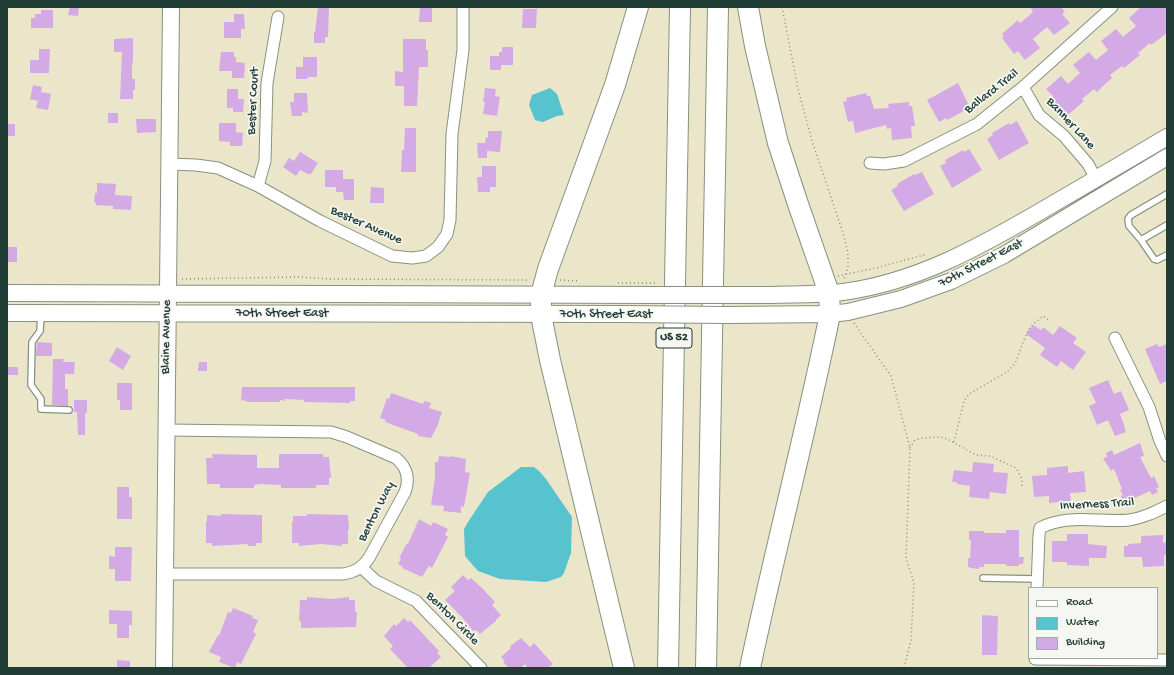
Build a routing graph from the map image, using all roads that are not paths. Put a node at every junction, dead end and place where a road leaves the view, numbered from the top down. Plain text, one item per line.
1 (171, 7) edge
2 (463, 7) edge
3 (638, 7) edge
4 (680, 7) edge
5 (718, 7) edge
6 (748, 7) edge
7 (1112, 7) edge
8 (278, 17) dead end
9 (1023, 87) junction
10 (1167, 137) edge
11 (1167, 157) edge
12 (870, 163) dead end
13 (169, 164) junction
14 (1096, 179) junction
15 (258, 186) junction
16 (1167, 194) edge
17 (1167, 226) edge
18 (1141, 240) junction
19 (1167, 255) edge
20 (837, 292) junction
21 (7, 293) edge
22 (167, 293) junction
23 (541, 295) junction
24 (41, 313) junction
25 (167, 313) junction
26 (839, 313) junction
27 (7, 314) edge
28 (541, 315) junction
29 (1115, 338) dead end
30 (69, 410) dead end
31 (166, 430) junction
32 (1167, 456) edge
33 (1167, 506) edge
34 (361, 567) junction
35 (165, 574) junction
36 (983, 578) dead end
37 (1037, 583) edge
38 (1167, 660) edge
39 (1035, 662) edge
40 (164, 668) edge
41 (481, 668) edge
42 (624, 668) edge
43 (668, 668) edge
44 (706, 668) edge
45 (750, 668) edge

1 - 13 main road, Blaine Avenue
2 - 15 street, Bester Avenue
3 - 23 highway
4 - 43 highway, US 52
5 - 44 highway
6 - 20 highway
7 - 9 street, Ballard Trail
8 - 15 street, Bester Court
9 - 12 street, Ballard Trail
9 - 14 street, Banner Lane
10 - 14 main road, 70th Street East
11 - 26 main road, 70th Street East
13 - 15 street, Bester Avenue
13 - 22 main road, Blaine Avenue
14 - 20 main road, 70th Street East
16 - 18 lane
17 - 18 lane
18 - 19 lane
20 - 23 main road, 70th Street East, bridge
20 - 26 highway
21 - 22 main road, 70th Street East
22 - 23 main road, 70th Street East
22 - 25 main road, Blaine Avenue
23 - 28 highway
24 - 25 main road, 70th Street East
24 - 27 main road, 70th Street East
24 - 30 lane
25 - 28 main road, 70th Street East
25 - 31 main road, Blaine Avenue
26 - 28 main road, 70th Street East, bridge
26 - 45 highway
28 - 42 highway
29 - 32 street
31 - 34 street, Benton Way
31 - 35 main road, Blaine Avenue
33 - 37 street, Inverness Trail
34 - 35 street
34 - 41 street, Benton Circle
35 - 40 main road, Blaine Avenue
36 - 37 lane
38 - 39 street

